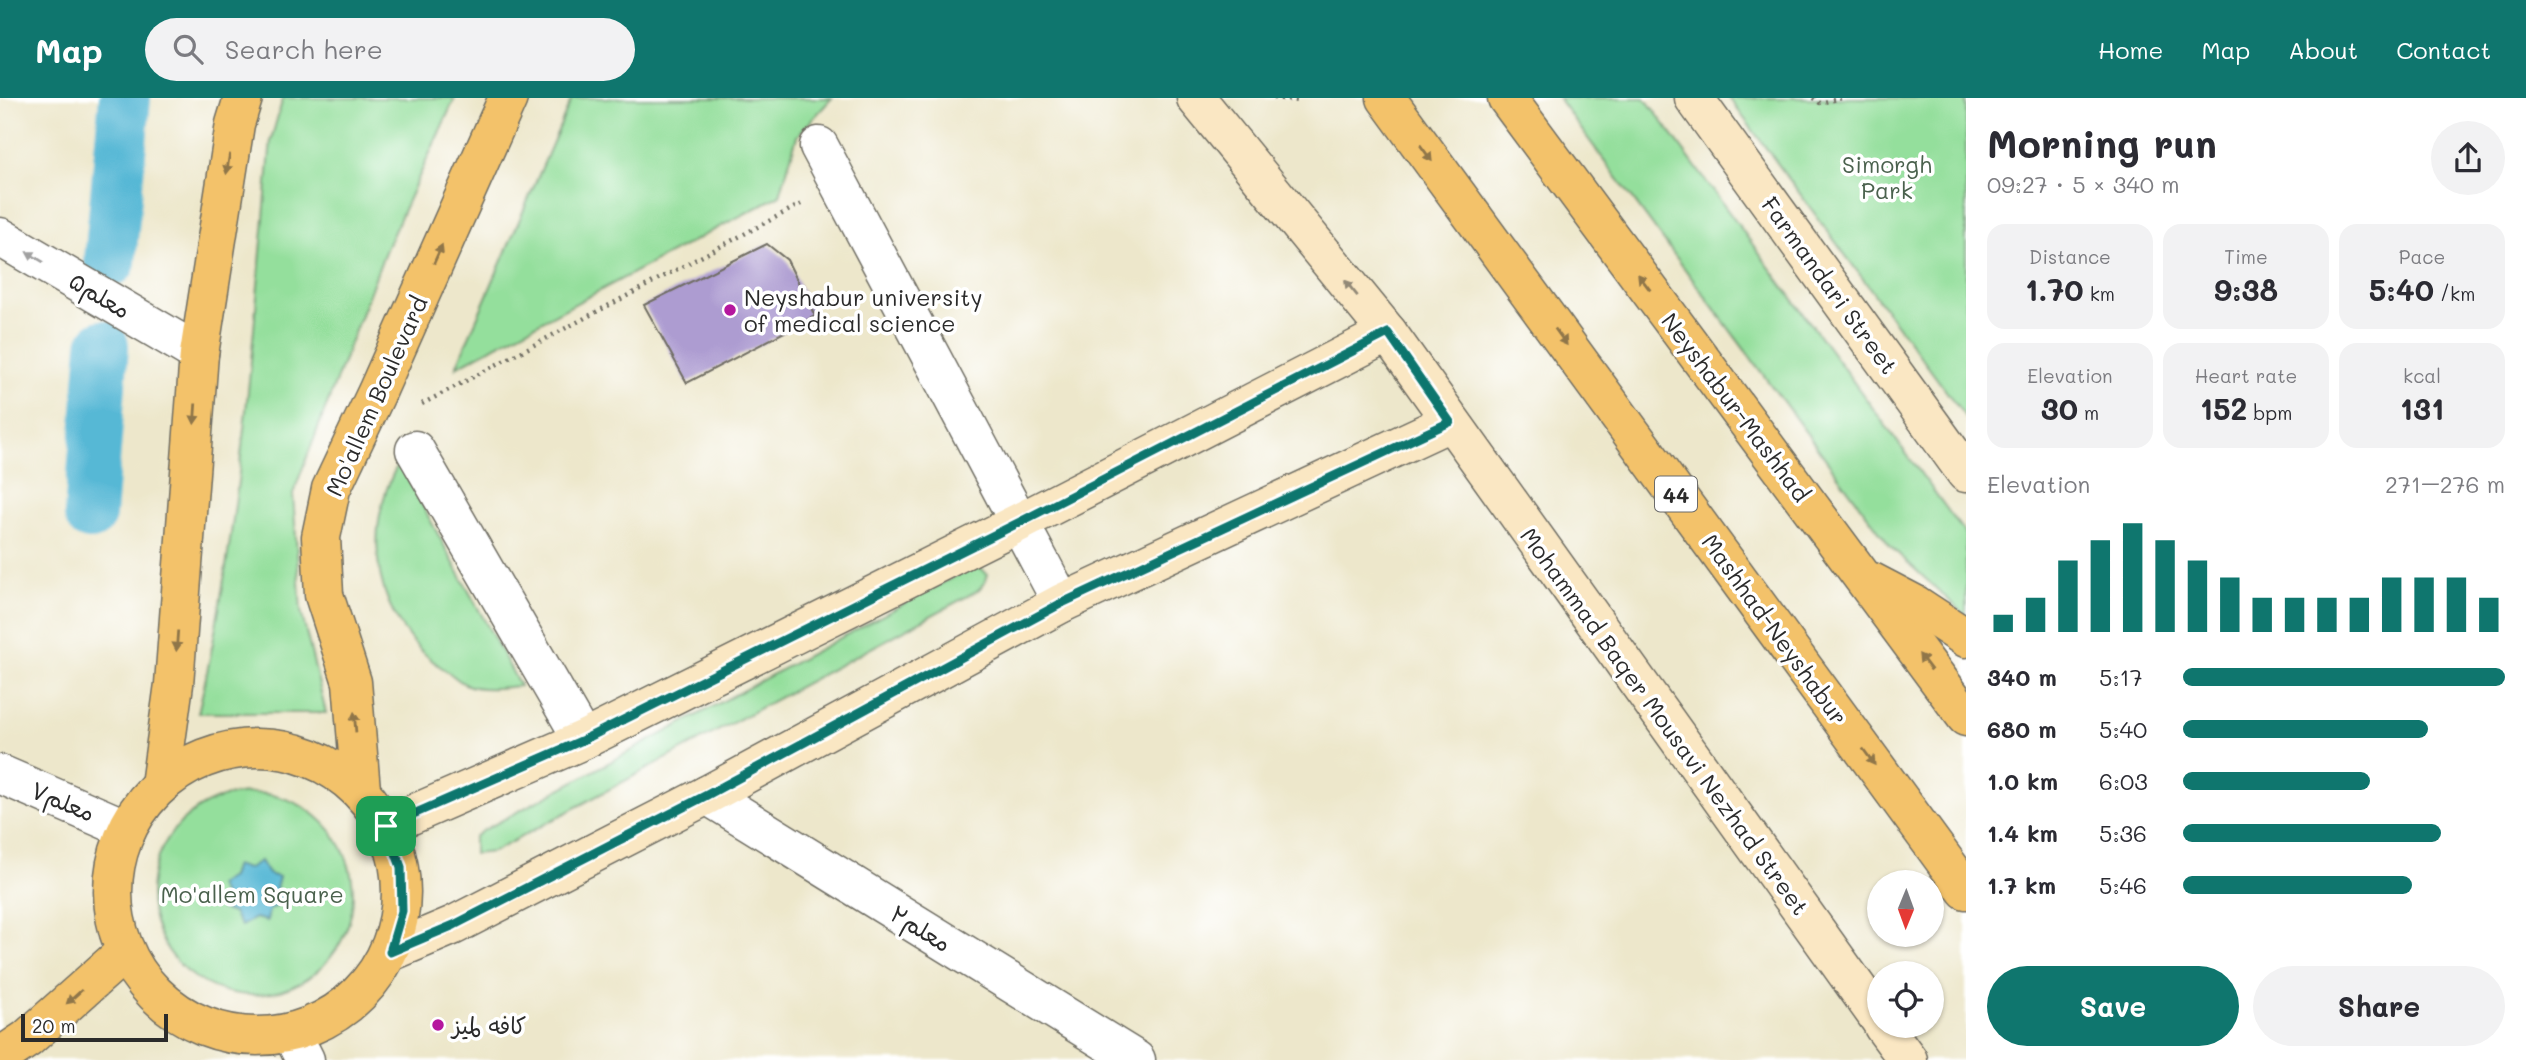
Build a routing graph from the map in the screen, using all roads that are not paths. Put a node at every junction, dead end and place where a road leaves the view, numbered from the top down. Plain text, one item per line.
1 (243, 98) edge
2 (508, 98) edge
3 (1196, 98) edge
4 (1386, 98) edge
5 (1507, 98) edge
6 (1694, 98) edge
7 (819, 146) dead end
8 (0, 237) edge
9 (1388, 333) junction
10 (200, 354) junction
11 (1450, 422) junction
12 (415, 450) dead end
13 (1966, 473) edge
14 (1020, 522) junction
15 (1862, 576) junction
16 (1062, 603) junction
17 (1966, 638) edge
18 (1966, 717) edge
19 (583, 740) junction
20 (0, 774) edge
21 (160, 785) junction
22 (361, 790) junction
23 (707, 795) junction
24 (386, 826) junction
25 (127, 829) junction
26 (1966, 890) edge
27 (125, 952) junction
28 (390, 952) junction
29 (1867, 1002) edge
30 (247, 1037) junction
31 (1892, 1038) edge
32 (298, 1047) edge
33 (0, 1057) edge
34 (215, 1060) edge
35 (1136, 1060) edge
36 (1908, 1060) edge

1 -> 10 main road
22 -> 2 main road, Mo'allem Boulevard
9 -> 3 main road, Mohammad Baqer Mousavi Nezhad Street
4 -> 26 main road, Mashhad-Neyshabur / 44
15 -> 5 main road, Neyshabur-Mashhad
6 - 13 main road, Farmandari Street
7 - 14 street
10 -> 8 street, معلم۵
9 - 11 main road, Mohammad Baqer Mousavi Nezhad Street
9 - 14 main road
10 -> 21 main road
11 - 16 main road
11 - 29 main road, Mohammad Baqer Mousavi Nezhad Street
12 - 19 street
14 - 16 street
14 - 19 main road
15 - 17 main road
18 -> 15 main road, Neyshabur-Mashhad
16 - 23 main road
19 - 24 main road
20 - 25 street, معلم۷
21 - 22 main road
21 - 25 main road
22 - 24 main road
23 - 28 main road
23 - 35 street, معلم۲
24 - 28 main road
25 - 27 main road
27 - 30 main road
27 -> 33 main road
28 - 32 main road
30 - 32 main road
30 - 34 main road
31 - 36 main road

